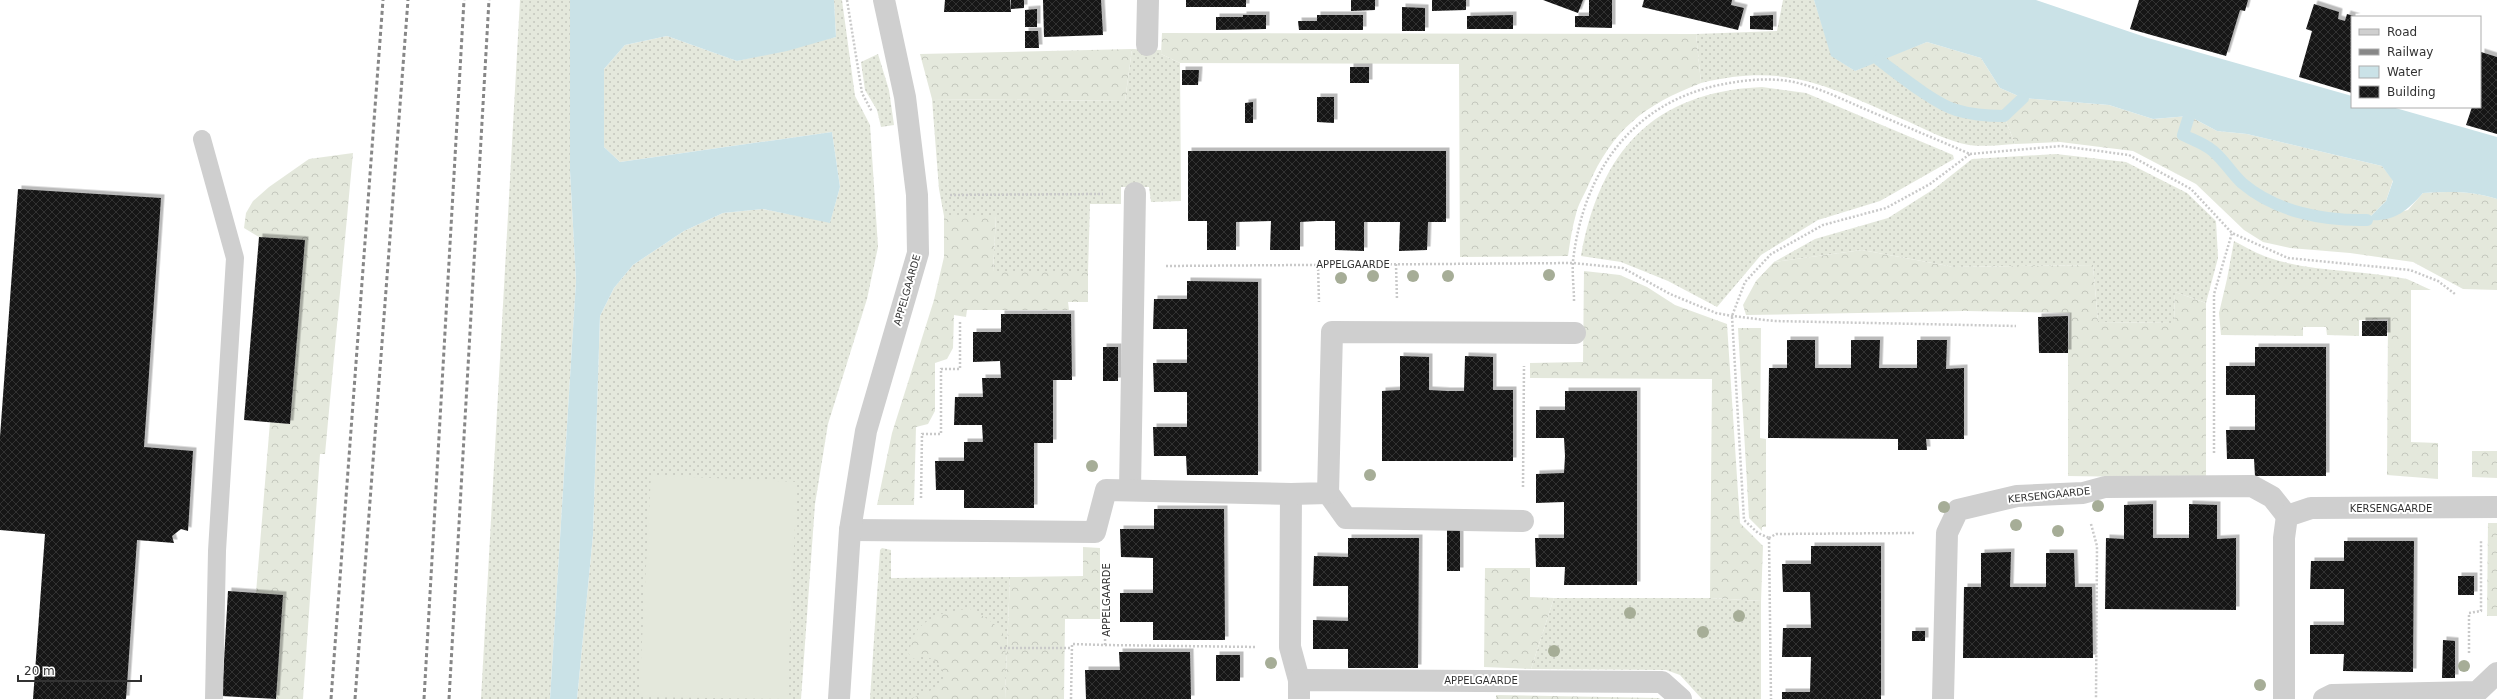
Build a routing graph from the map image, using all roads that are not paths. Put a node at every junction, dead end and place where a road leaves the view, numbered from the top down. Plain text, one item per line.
1 (884, 0) edge
2 (1148, 0) edge
3 (1147, 45) dead end
4 (202, 139) dead end
5 (1135, 193) road end
6 (1575, 333) dead end
7 (1130, 490) junction
8 (1328, 493) junction
9 (1292, 494) junction
10 (2489, 507) edge
11 (2287, 516) junction
12 (1523, 521) road end
13 (850, 530) junction
14 (2497, 673) edge
15 (1299, 689) edge
16 (214, 699) edge
17 (838, 699) edge
18 (1681, 699) edge
19 (1943, 699) edge
20 (2284, 699) edge
21 (2324, 699) edge

1 - 13 street, APPELGAARDE
2 - 3 street
4 - 16 lane
5 - 7 street
6 - 8 street
7 - 9 street
7 - 13 street
8 - 9 street
8 - 12 street
9 - 15 street, APPELGAARDE
10 - 11 street, KERSENGAARDE
11 - 19 street, KERSENGAARDE
11 - 20 street
13 - 17 street, APPELGAARDE
14 - 21 street
15 - 18 street, APPELGAARDE

